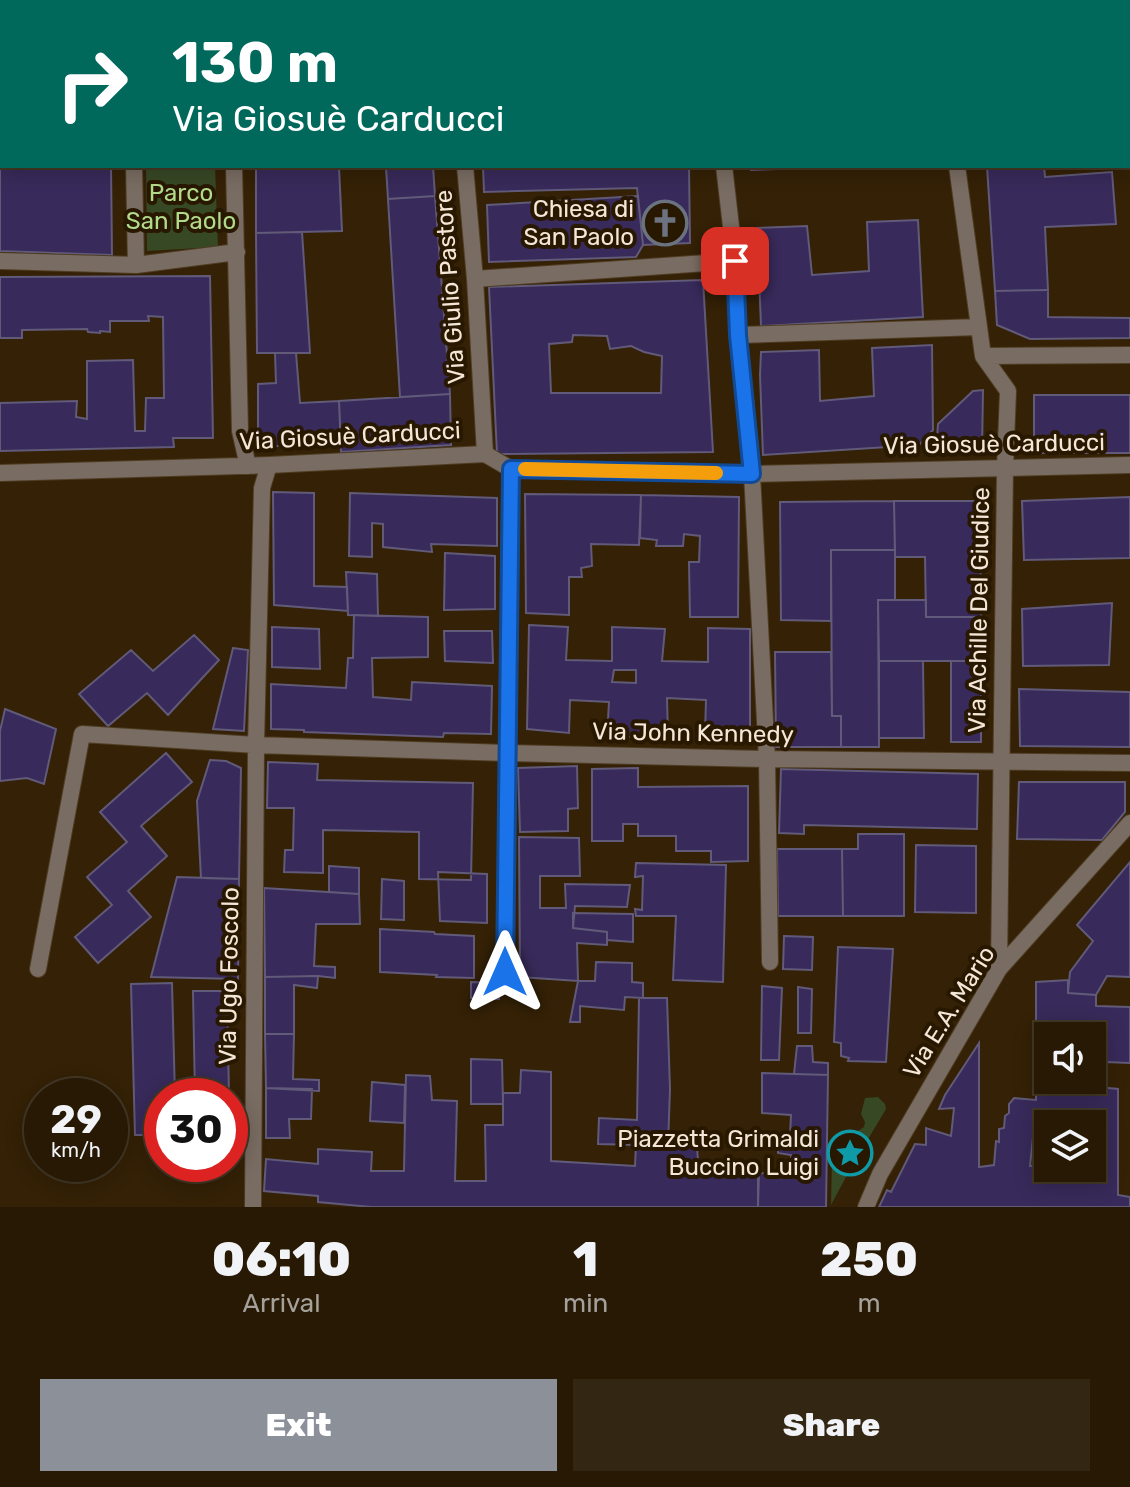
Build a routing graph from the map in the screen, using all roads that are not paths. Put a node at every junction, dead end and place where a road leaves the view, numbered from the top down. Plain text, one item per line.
1 (134, 168) edge
2 (234, 168) edge
3 (465, 168) edge
4 (724, 168) edge
5 (957, 168) edge
6 (237, 252) junction
7 (0, 261) edge
8 (735, 261) junction
9 (136, 265) junction
10 (475, 279) junction
11 (979, 327) junction
12 (738, 335) junction
13 (1130, 355) edge
14 (983, 356) junction
15 (485, 454) junction
16 (269, 465) junction
17 (1130, 465) edge
18 (248, 466) junction
19 (1005, 468) junction
20 (511, 469) junction
21 (0, 473) edge
22 (752, 474) junction
23 (256, 745) junction
24 (507, 753) junction
25 (767, 759) junction
26 (1001, 763) junction
27 (1130, 763) edge
28 (1130, 823) edge
29 (770, 962) dead end
30 (38, 969) dead end
31 (999, 969) junction
32 (505, 972) dead end
33 (253, 1207) edge
34 (866, 1207) edge

1 - 9 street
2 - 6 street
3 - 10 street, Via Giulio Pastore
4 - 8 street
5 - 11 street, Via Achille Del Giudice
6 - 9 street
6 - 18 street
7 - 9 street
8 - 10 street
8 - 12 street
10 - 15 street, Via Giulio Pastore
11 - 12 street
11 - 14 street, Via Achille Del Giudice
12 - 22 street
13 - 14 street
14 - 19 street, Via Achille Del Giudice
15 - 16 street, Via Giosuè Carducci
15 - 20 street, Via Giosuè Carducci
16 - 18 street, Via Giosuè Carducci
16 - 23 street, Via Ugo Foscolo
17 - 19 street, Via Giosuè Carducci
18 - 21 street, Via Giosuè Carducci
19 - 22 street, Via Giosuè Carducci
19 - 26 street, Via Achille Del Giudice
20 - 22 street, Via Giosuè Carducci
20 - 24 street
22 - 25 street
23 - 24 street, Via John Kennedy
23 - 30 street
23 - 33 street, Via Ugo Foscolo
24 - 25 street, Via John Kennedy
24 - 32 street
25 - 26 street, Via John Kennedy
25 - 29 street
26 - 27 street, Via John Kennedy
26 - 31 street, Via Achille Del Giudice
28 - 31 street, Via E.A. Mario
31 - 34 street, Via E.A. Mario

